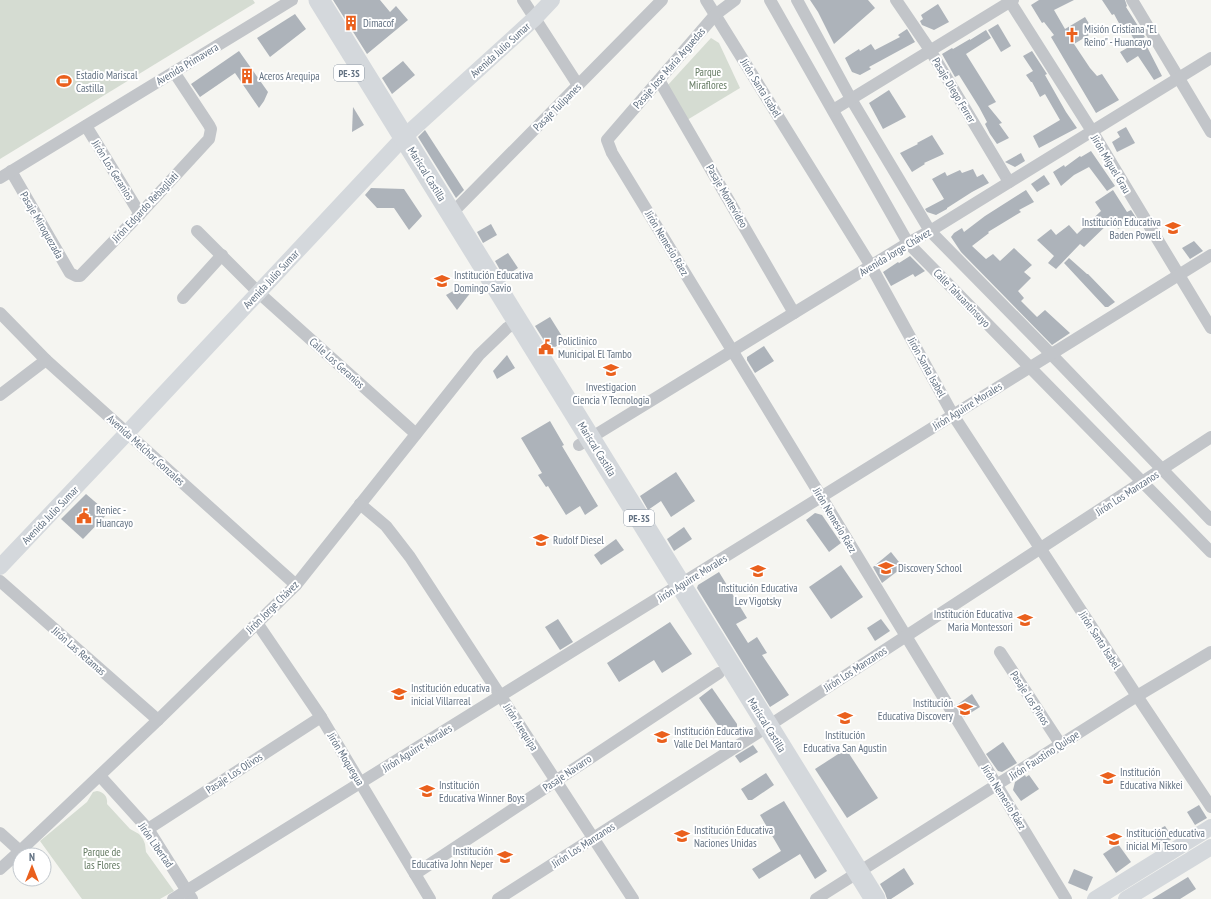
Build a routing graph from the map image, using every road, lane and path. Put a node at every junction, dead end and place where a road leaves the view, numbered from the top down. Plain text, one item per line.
1 (292, 0) edge
2 (303, 0) edge
3 (318, 0) edge
4 (523, 0) edge
5 (552, 0) edge
6 (662, 0) edge
7 (706, 0) edge
8 (735, 0) edge
9 (770, 0) edge
10 (797, 0) edge
11 (896, 0) edge
12 (1132, 0) edge
13 (1011, 1) edge
14 (715, 15) junction
15 (534, 18) junction
16 (930, 50) junction
17 (1211, 58) edge
18 (174, 72) junction
19 (1179, 78) junction
20 (659, 80) junction
21 (578, 85) junction
22 (851, 99) junction
23 (832, 110) junction
24 (86, 126) junction
25 (1092, 132) junction
26 (1211, 132) edge
27 (607, 140) joint
28 (400, 141) junction
29 (11, 171) junction
30 (0, 178) edge
31 (1009, 182) junction
32 (140, 214) junction
33 (451, 214) junction
34 (197, 231) dead end
35 (930, 231) junction
36 (908, 243) junction
37 (222, 255) junction
38 (1211, 255) edge
39 (871, 266) junction
40 (76, 276) joint
41 (1178, 276) junction
42 (258, 293) junction
43 (183, 298) dead end
44 (0, 313) edge
45 (794, 313) junction
46 (513, 325) junction
47 (1211, 328) edge
48 (732, 351) junction
49 (1051, 354) junction
50 (46, 360) junction
51 (1030, 367) junction
52 (0, 395) edge
53 (953, 415) junction
54 (128, 433) junction
55 (416, 434) junction
56 (1211, 437) edge
57 (585, 441) junction
58 (1162, 469) junction
59 (1143, 482) junction
60 (821, 497) junction
61 (360, 504) junction
62 (1211, 520) edge
63 (1041, 548) junction
64 (1211, 552) edge
65 (0, 567) edge
66 (0, 581) edge
67 (296, 585) junction
68 (675, 588) junction
69 (257, 623) junction
70 (906, 636) junction
71 (1000, 652) dead end
72 (1211, 652) edge
73 (719, 673) junction
74 (500, 696) junction
75 (1138, 696) junction
76 (321, 717) junction
77 (158, 720) junction
78 (762, 730) junction
79 (1061, 745) junction
80 (100, 776) junction
81 (556, 780) junction
82 (360, 783) junction
83 (997, 786) junction
84 (1211, 807) edge
85 (1211, 827) edge
86 (148, 829) junction
87 (0, 833) edge
88 (593, 838) junction
89 (16, 847) edge
90 (24, 847) edge
91 (1211, 847) edge
92 (12, 858) edge
93 (0, 869) edge
94 (415, 874) junction
95 (852, 876) junction
96 (189, 895) edge
97 (173, 899) edge
98 (430, 899) edge
99 (498, 899) edge
100 (633, 899) edge
101 (816, 899) edge
102 (857, 899) edge
103 (875, 899) edge
104 (1066, 899) edge
105 (1095, 899) edge
106 (1126, 899) edge

1 - 18 street, Avenida Primavera
2 - 28 highway, PE-3S
3 - 28 highway, Mariscal Castilla / PE-3S
4 - 15 street
5 - 15 street, Avenida Julio Sumar
6 - 21 street, Pasaje Tulipanes
7 - 14 street, Jirón Santa Isabel
8 - 14 street, Pasaje Jose Maria Arguedas
9 - 23 street, Calle Tahuantinsuyo
10 - 22 street
11 - 16 street, Pasaje Diego Ferrer
12 - 19 street
13 - 16 street
13 - 25 street, Jirón Miguel Grau
14 - 20 street, Pasaje Jose Maria Arguedas
14 - 39 street, Jirón Santa Isabel
15 - 21 street
15 - 28 street, Avenida Julio Sumar
16 - 22 street
16 - 31 street, Pasaje Diego Ferrer
17 - 19 street, Avenida Jorge Chávez
18 - 24 street, Avenida Primavera
18 - 32 street, Jirón Edgardo Rebagliati
19 - 25 street, Avenida Jorge Chávez
19 - 26 street
20 - 27 street, Pasaje Jose Maria Arguedas
20 - 45 street, Pasaje Montevideo
21 - 33 street, Pasaje Tulipanes
22 - 23 street
22 - 35 street
23 - 36 street, Calle Tahuantinsuyo
24 - 29 street, Avenida Primavera
24 - 32 street, Jirón Los Geranios
25 - 31 street, Avenida Jorge Chávez
25 - 41 street, Jirón Miguel Grau
27 - 48 street, Jirón Nemesio Ráez
28 - 33 highway, Mariscal Castilla / PE-3S
28 - 42 street, Avenida Julio Sumar
28 - 46 highway, Mariscal Castilla / PE-3S
29 - 30 street, Avenida Primavera
29 - 40 street, Pasaje Miroquezada
31 - 35 street, Avenida Jorge Chávez
32 - 40 street, Jirón Edgardo Rebagliati
33 - 46 highway, Mariscal Castilla / PE-3S
34 - 37 street, Calle Los Geranios
35 - 36 street, Avenida Jorge Chávez
35 - 49 street
36 - 39 street, Avenida Jorge Chávez
36 - 51 street, Calle Tahuantinsuyo
37 - 42 street, Calle Los Geranios
37 - 43 street
38 - 41 street, Jirón Aguirre Morales
39 - 45 street, Avenida Jorge Chávez
39 - 53 street, Jirón Santa Isabel
41 - 47 street, Jirón Miguel Grau
41 - 49 street, Jirón Aguirre Morales
42 - 54 street, Avenida Julio Sumar
42 - 55 street, Calle Los Geranios
44 - 50 street, Avenida Melchor Gonzales
45 - 48 street, Avenida Jorge Chávez
46 - 55 street, Jirón Jorge Chávez
46 - 57 highway, Mariscal Castilla / PE-3S
48 - 57 street, Avenida Jorge Chávez
48 - 60 street, Jirón Nemesio Ráez
49 - 51 street, Jirón Aguirre Morales
49 - 58 street
50 - 52 street
50 - 54 street, Avenida Melchor Gonzales
51 - 53 street, Jirón Aguirre Morales
51 - 59 street, Calle Tahuantinsuyo
53 - 60 street, Jirón Aguirre Morales
53 - 63 street, Jirón Santa Isabel
54 - 65 street, Avenida Julio Sumar
54 - 67 street, Avenida Melchor Gonzales
55 - 61 street, Jirón Jorge Chávez
56 - 58 street, Jirón Los Manzanos
57 - 68 highway, Mariscal Castilla / PE-3S
58 - 59 street, Jirón Los Manzanos
58 - 62 street
59 - 63 street, Jirón Los Manzanos
59 - 64 street, Calle Tahuantinsuyo
60 - 68 street, Jirón Aguirre Morales
60 - 70 street, Jirón Nemesio Ráez
61 - 67 street, Jirón Jorge Chávez
61 - 74 street, Jirón Arequipa
63 - 70 street, Jirón Los Manzanos
63 - 75 street, Jirón Santa Isabel
66 - 77 street, Jirón Las Retamas
67 - 69 street, Jirón Jorge Chávez
68 - 73 highway, Mariscal Castilla / PE-3S
68 - 74 street, Jirón Aguirre Morales
68 - 78 highway, Mariscal Castilla / PE-3S
69 - 76 street, Jirón Moquegua
69 - 77 street, Jirón Jorge Chávez
70 - 78 street, Jirón Los Manzanos
70 - 83 street, Jirón Nemesio Ráez
71 - 79 street, Pasaje Los Pinos
72 - 75 street, Jirón Faustino Quispe
73 - 78 highway, Mariscal Castilla / PE-3S
73 - 81 street, Pasaje Navarro
74 - 81 street, Jirón Arequipa
74 - 82 street, Jirón Aguirre Morales
75 - 79 street, Jirón Faustino Quispe
75 - 84 street, Jirón Santa Isabel
76 - 82 street, Jirón Moquegua
76 - 86 street, Pasaje Los Olivos
77 - 80 street, Jirón Jorge Chávez
78 - 88 street, Jirón Los Manzanos
78 - 95 highway, Mariscal Castilla / PE-3S
79 - 83 street, Jirón Faustino Quispe
80 - 86 street, Jirón Libertad
80 - 90 street, Jirón Jorge Chávez
81 - 88 street, Jirón Arequipa
81 - 94 street, Pasaje Navarro
82 - 94 street, Jirón Moquegua
82 - 96 street, Jirón Aguirre Morales
83 - 95 street, Jirón Faustino Quispe
83 - 104 street, Jirón Nemesio Ráez
85 - 105 street
86 - 96 street, Jirón Libertad
87 - 89 street
88 - 99 street, Jirón Los Manzanos
88 - 100 street, Jirón Arequipa
91 - 106 street
92 - 93 street, Jirón Jorge Chávez
94 - 98 street, Jirón Moquegua
95 - 101 street, Jirón Faustino Quispe
95 - 102 highway, Mariscal Castilla / PE-3S
95 - 103 highway, Mariscal Castilla / PE-3S
96 - 97 street, Jirón Aguirre Morales

